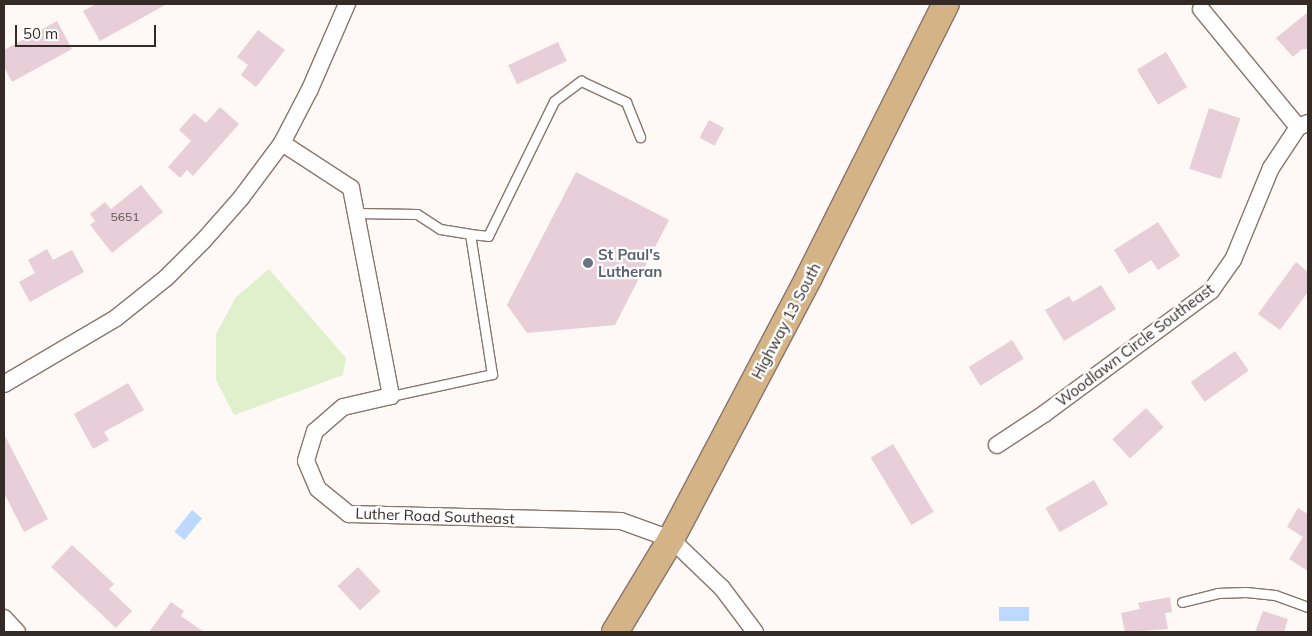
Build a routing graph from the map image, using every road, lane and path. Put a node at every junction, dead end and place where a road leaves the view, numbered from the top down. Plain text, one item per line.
1 (347, 4) edge
2 (946, 4) edge
3 (1201, 9) dead end
4 (1303, 125) edge
5 (640, 137) dead end
6 (282, 142) junction
7 (356, 213) junction
8 (470, 234) junction
9 (4, 384) edge
10 (391, 396) junction
11 (997, 445) dead end
12 (671, 539) junction
13 (1182, 602) dead end
14 (1308, 607) edge
15 (4, 618) edge
16 (17, 632) edge
17 (615, 632) edge
18 (755, 632) edge

1 - 6 street
2 - 12 main road, Highway 13 South
3 - 4 street
4 - 11 street, Woodlawn Circle Southeast
5 - 8 lane
6 - 7 street
6 - 9 street
7 - 8 lane
7 - 10 street
8 - 10 lane
10 - 12 street, Luther Road Southeast
12 - 17 main road, Highway 13 South
12 - 18 street
13 - 14 lane
15 - 16 street

